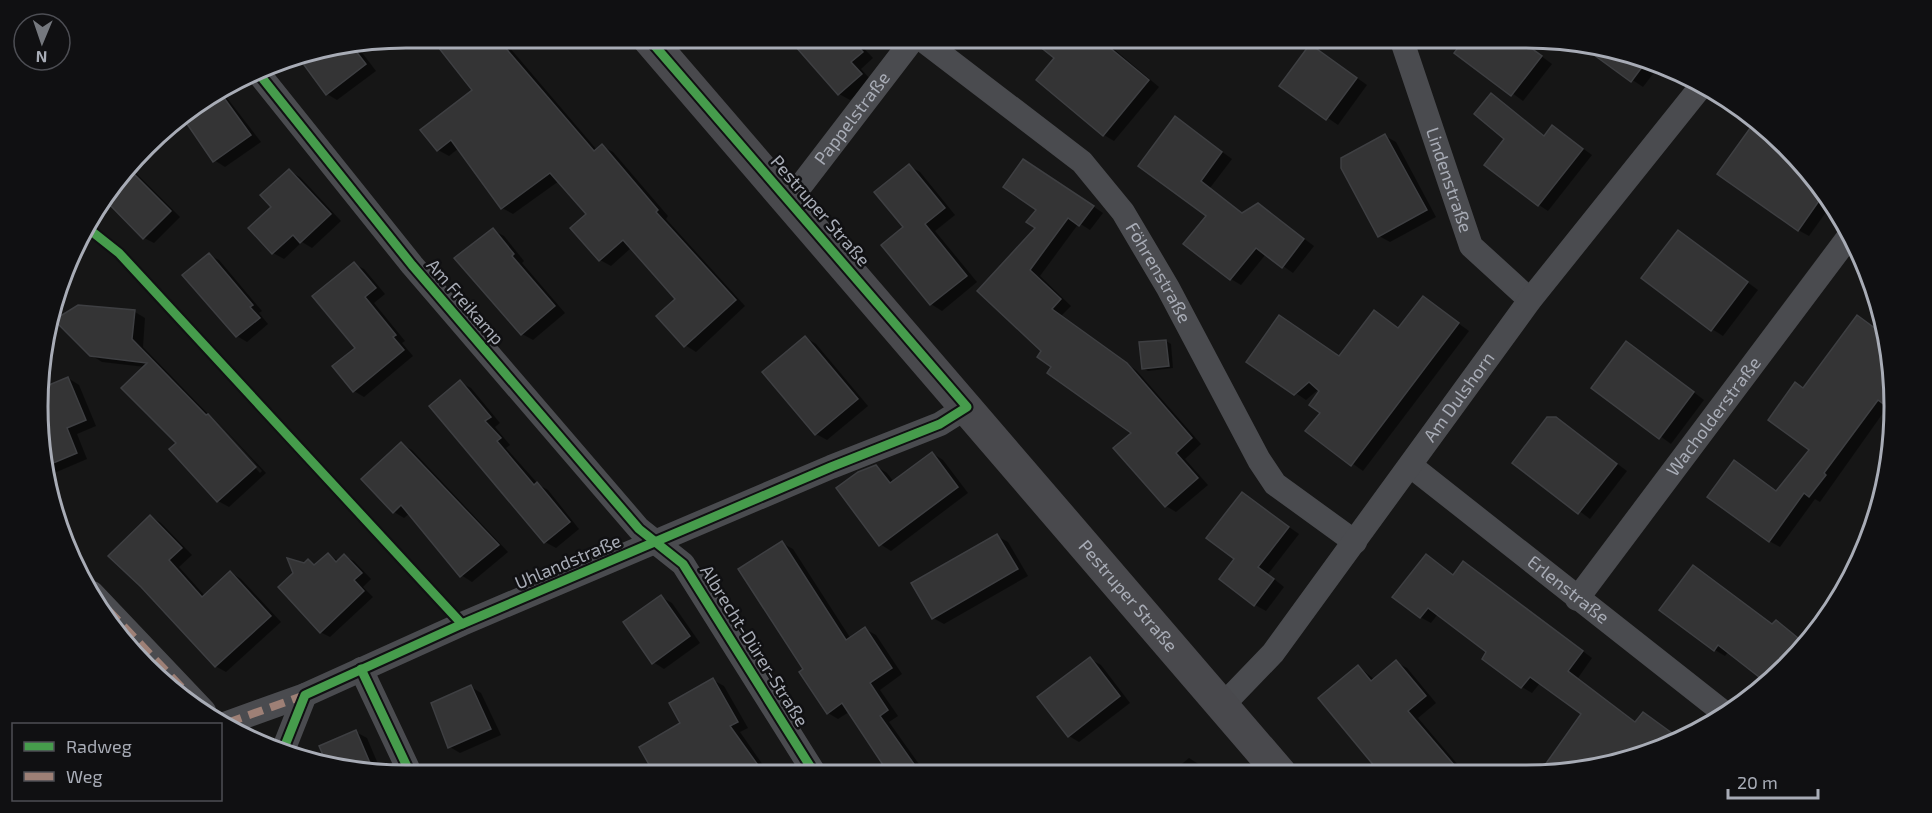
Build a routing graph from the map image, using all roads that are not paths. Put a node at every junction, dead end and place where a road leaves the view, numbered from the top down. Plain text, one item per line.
1 (657, 48) edge
2 (906, 48) edge
3 (933, 48) edge
4 (1404, 48) edge
5 (262, 78) edge
6 (1696, 91) edge
7 (789, 201) junction
8 (1844, 243) edge
9 (1530, 300) junction
10 (967, 407) junction
11 (1411, 466) junction
12 (656, 542) junction
13 (1354, 542) junction
14 (1577, 599) junction
15 (118, 620) edge
16 (361, 669) junction
17 (175, 680) edge
18 (305, 695) junction
19 (1222, 706) junction
20 (1719, 709) edge
21 (234, 721) edge
22 (286, 744) edge
23 (406, 765) edge
24 (809, 765) edge
25 (1273, 765) edge

1 - 7 street, Pestruper Straße
2 - 7 street, Pappelstraße
3 - 13 street, Föhrenstraße
4 - 9 street, Lindenstraße
5 - 12 street, Am Freikamp
6 - 9 street, Am Dulshorn
7 - 10 street, Pestruper Straße
8 - 14 street, Wacholderstraße
9 - 11 street, Am Dulshorn
10 - 12 street, Uhlandstraße
10 - 19 street, Pestruper Straße
11 - 13 street, Am Dulshorn
11 - 14 street, Erlenstraße
12 - 16 street, Uhlandstraße
12 - 24 street, Albrecht-Dürer-Straße
13 - 19 street, Am Dulshorn
14 - 20 street, Erlenstraße
15 - 17 street
16 - 18 street, Uhlandstraße
16 - 23 street
18 - 21 street, Uhlandstraße
18 - 22 street
19 - 25 street, Pestruper Straße

